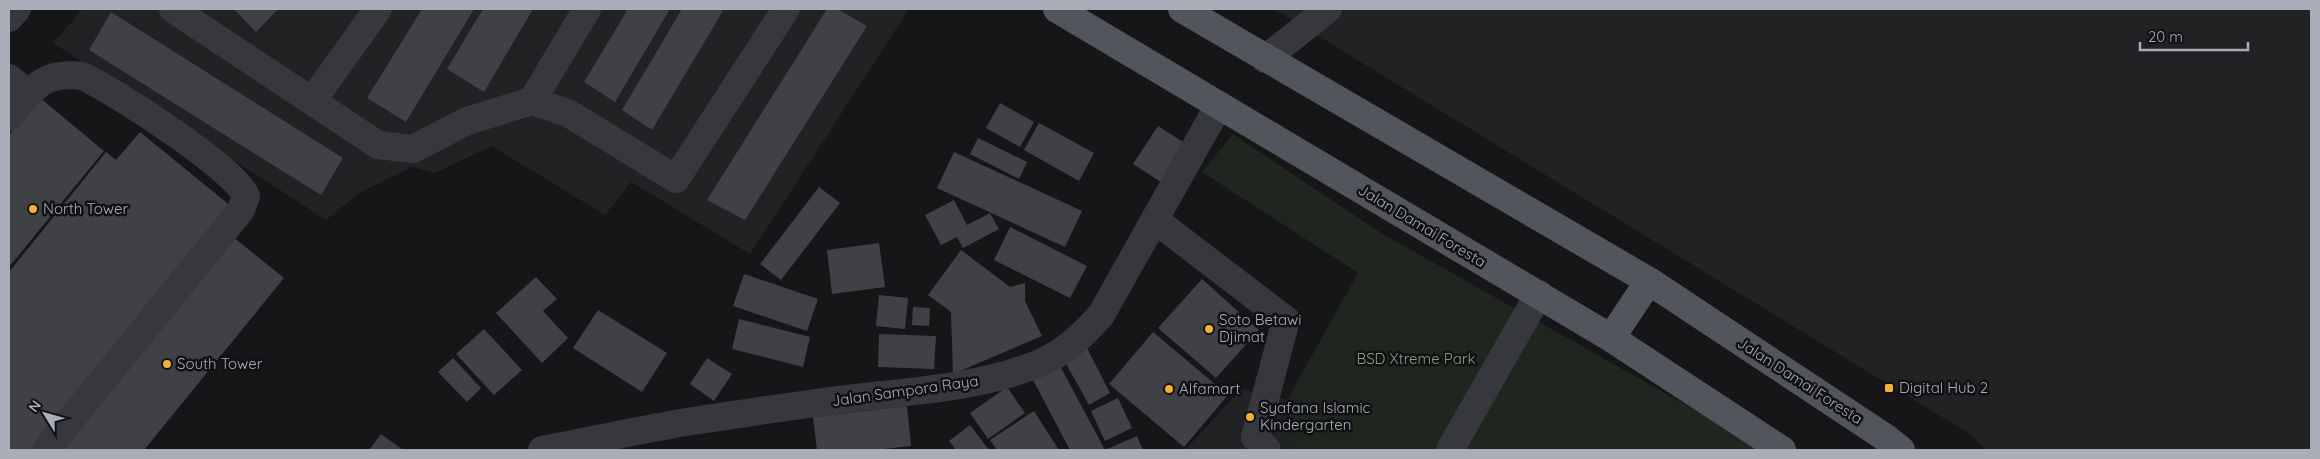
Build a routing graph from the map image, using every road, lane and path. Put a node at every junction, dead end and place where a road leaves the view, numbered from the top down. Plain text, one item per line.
1 (17, 9) edge
2 (173, 9) edge
3 (378, 9) edge
4 (587, 9) edge
5 (786, 9) edge
6 (1057, 9) edge
7 (1182, 9) edge
8 (1328, 9) edge
9 (9, 18) edge
10 (1265, 59) junction
11 (19, 85) edge
12 (312, 101) junction
13 (532, 101) junction
14 (1220, 105) junction
15 (9, 117) edge
16 (1155, 220) junction
17 (1649, 282) junction
18 (1539, 294) junction
19 (1612, 338) junction
20 (46, 450) edge
21 (542, 450) edge
22 (1268, 450) edge
23 (1450, 450) edge
24 (1782, 450) edge
25 (1901, 450) edge

1 - 9 street
2 - 12 street
3 - 12 street
4 - 13 street
5 - 13 street
6 - 14 main road, Jalan Damai Foresta
7 - 10 main road, Jalan Damai Foresta
8 - 10 street
10 - 17 main road, Jalan Damai Foresta
11 - 15 street
11 - 20 street
12 - 13 street
14 - 16 street, Jalan Sampora Raya
14 - 18 main road, Jalan Damai Foresta
16 - 21 street, Jalan Sampora Raya
16 - 22 street
17 - 19 main road
17 - 25 main road, Jalan Damai Foresta
18 - 19 main road, Jalan Damai Foresta
18 - 23 street
19 - 24 main road, Jalan Damai Foresta

